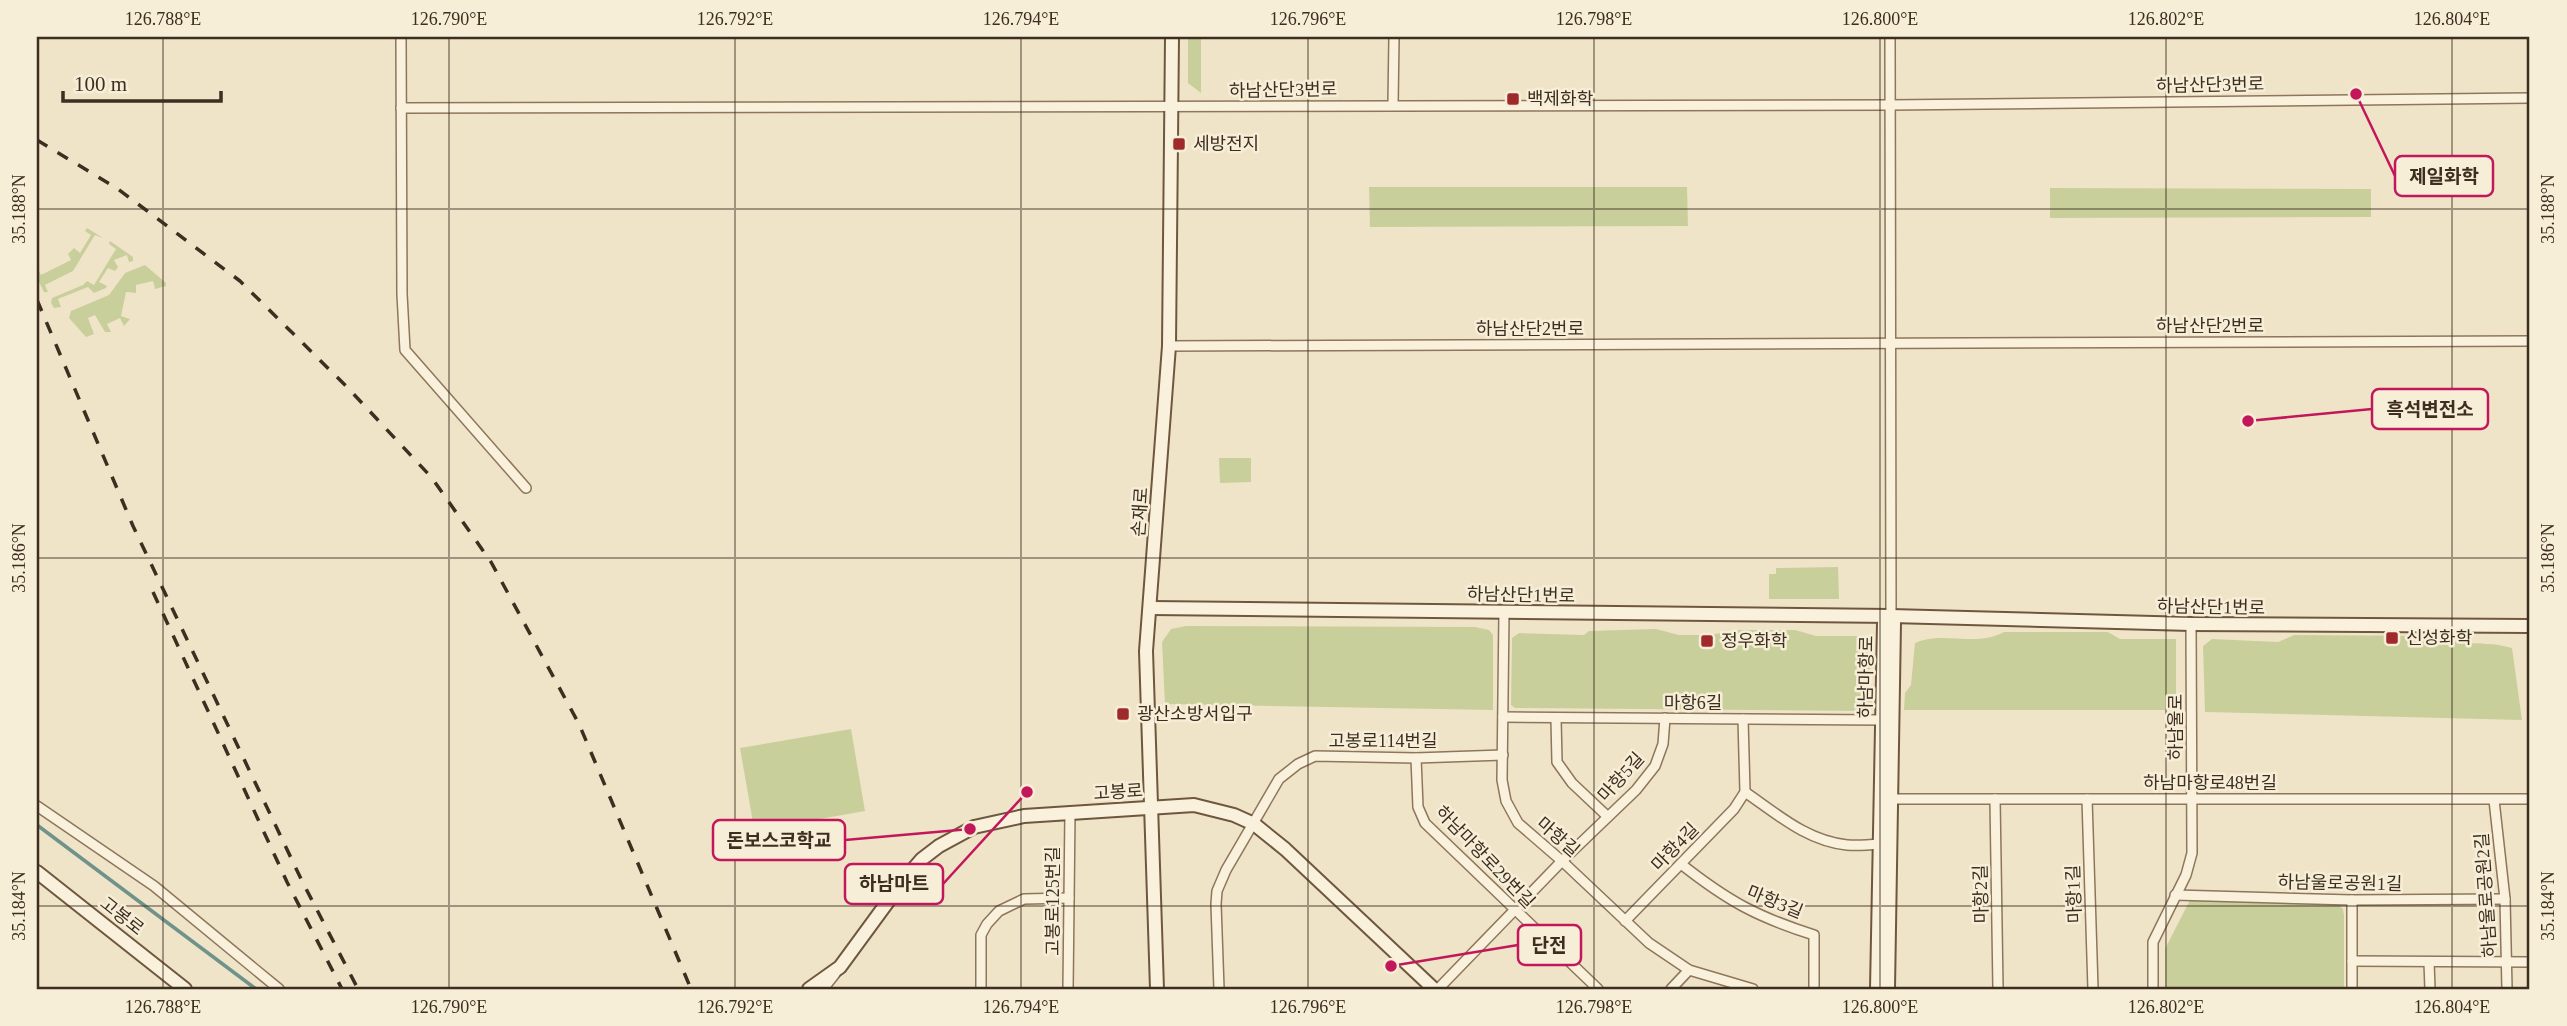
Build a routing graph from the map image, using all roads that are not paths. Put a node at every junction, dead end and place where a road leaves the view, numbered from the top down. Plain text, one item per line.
1 (401, 37) edge
2 (1172, 37) edge
3 (1394, 37) edge
4 (1890, 37) edge
5 (2530, 97) edge
6 (1394, 104) junction
7 (1890, 105) junction
8 (1173, 107) junction
9 (401, 108) junction
10 (2530, 341) edge
11 (1890, 343) junction
12 (1169, 345) junction
13 (526, 488) dead end
14 (1151, 608) junction
15 (1504, 612) junction
16 (1891, 616) junction
17 (2192, 624) junction
18 (2530, 626) edge
19 (1503, 717) junction
20 (1665, 718) junction
21 (1556, 719) junction
22 (1743, 719) junction
23 (1882, 720) junction
24 (1503, 755) junction
25 (1416, 758) junction
26 (1745, 792) junction
27 (2192, 798) junction
28 (1890, 799) junction
29 (1995, 799) junction
30 (2087, 799) junction
31 (2530, 799) edge
32 (2494, 800) junction
33 (37, 806) edge
34 (1153, 808) junction
35 (1069, 812) junction
36 (1607, 816) junction
37 (1254, 824) junction
38 (1880, 844) junction
39 (1562, 860) junction
40 (1681, 864) junction
41 (37, 872) edge
42 (2175, 895) junction
43 (1069, 898) junction
44 (2505, 899) junction
45 (2352, 900) junction
46 (1514, 910) junction
47 (1625, 921) junction
48 (2352, 961) junction
49 (2429, 962) junction
50 (2506, 962) junction
51 (2530, 962) edge
52 (840, 967) junction
53 (1689, 970) junction
54 (185, 989) edge
55 (279, 989) edge
56 (809, 989) edge
57 (823, 989) edge
58 (981, 989) edge
59 (1068, 989) edge
60 (1157, 989) edge
61 (1219, 989) edge
62 (1436, 989) edge
63 (1598, 989) edge
64 (1671, 989) edge
65 (1753, 989) edge
66 (1814, 989) edge
67 (1877, 989) edge
68 (1888, 989) edge
69 (1998, 989) edge
70 (2092, 989) edge
71 (2153, 989) edge
72 (2352, 989) edge
73 (2430, 989) edge
74 (2507, 989) edge

1 - 9 street
2 - 8 street, 손재로
3 - 6 street
4 - 7 street
5 - 7 street, 하남산단3번로
6 - 7 street, 하남산단3번로
6 - 8 street, 하남산단3번로
7 - 11 street
8 - 9 street, 하남산단3번로
8 - 12 street, 손재로
9 - 13 street
10 - 11 street, 하남산단2번로
11 - 12 street, 하남산단2번로
11 - 16 street
12 - 14 street, 손재로
14 - 15 street, 하남산단1번로
14 - 34 street, 손재로
15 - 16 street, 하남산단1번로
15 - 19 street, 마항길
16 - 17 street, 하남산단1번로
16 - 23 street, 하남마항로
16 - 28 street, 하남마항로
17 - 18 street, 하남산단1번로
17 - 27 street, 하남울로
19 - 21 street, 마항6길
19 - 24 street, 마항길
20 - 21 street, 마항6길
20 - 22 street, 마항6길
20 - 36 street, 마항5길
21 - 36 street, 마항5길
22 - 23 street, 마항6길
22 - 26 street
23 - 38 street, 하남마항로
24 - 25 street, 고봉로114번길
24 - 39 street, 마항길
25 - 37 street, 고봉로114번길
25 - 46 street, 하남마항로29번길
26 - 38 street
26 - 40 street, 마항4길
27 - 30 street, 하남마항로48번길
27 - 32 street, 하남마항로48번길
27 - 42 street, 하남울로
28 - 29 street, 하남마항로48번길
28 - 68 street, 하남마항로
29 - 30 street, 하남마항로48번길
29 - 69 street, 마항2길
30 - 70 street, 마항1길
31 - 32 street, 하남마항로48번길
32 - 44 street, 하남울로공원2길
33 - 55 street
34 - 35 street, 고봉로
34 - 37 street, 고봉로
34 - 60 street, 손재로
35 - 43 street, 고봉로125번길
35 - 52 street, 고봉로
36 - 39 street, 마항5길
37 - 61 street, 고봉로114번길
37 - 62 street, 고봉로
38 - 67 street, 하남마항로
39 - 46 street, 마항5길
39 - 47 street, 마항길
40 - 47 street, 마항4길
40 - 66 street, 마항3길
41 - 54 street, 고봉로
42 - 45 street, 하남울로공원1길
42 - 71 street, 하남울로
43 - 58 street
43 - 59 street, 고봉로125번길
44 - 45 street, 하남울로공원1길
44 - 50 street, 하남울로공원2길
45 - 48 street
46 - 62 street, 마항5길
46 - 63 street, 하남마항로29번길
47 - 53 street, 마항길
48 - 49 street
48 - 72 street
49 - 50 street
49 - 73 street
50 - 51 street
50 - 74 street, 하남울로공원2길
52 - 56 street, 고봉로
52 - 57 street
53 - 64 street
53 - 65 street, 마항길

